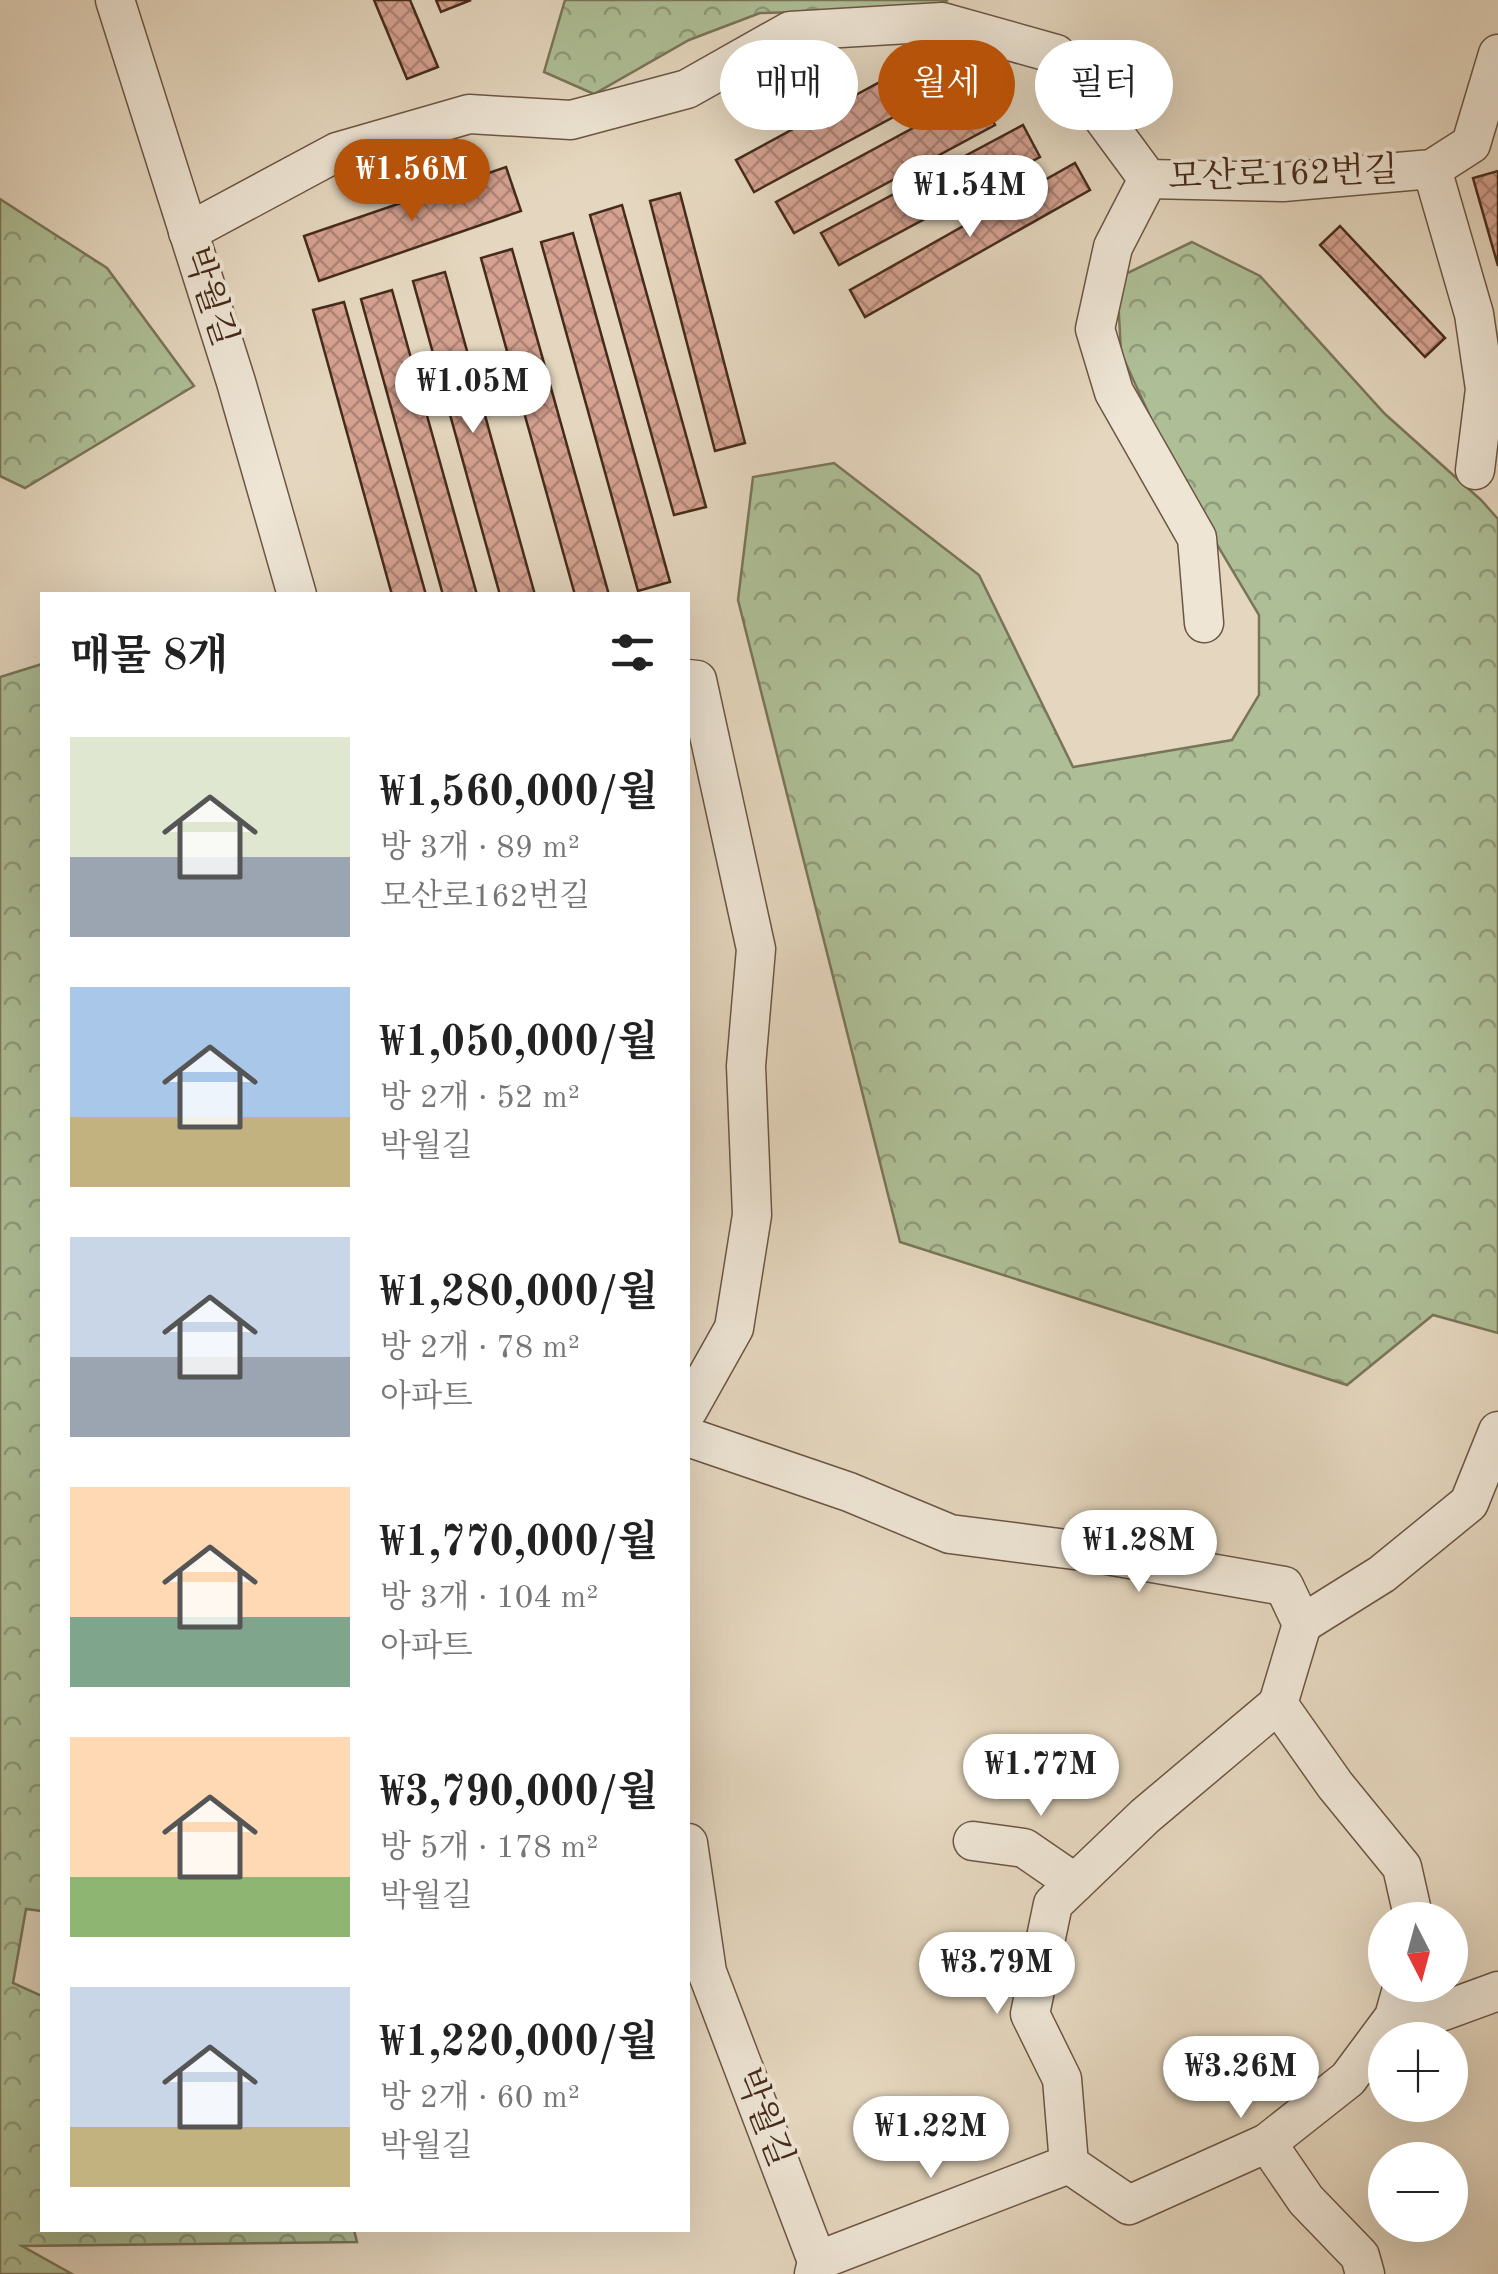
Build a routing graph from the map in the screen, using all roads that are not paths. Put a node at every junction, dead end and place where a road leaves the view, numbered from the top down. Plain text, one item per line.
1 (115, 0) edge
2 (1498, 54) edge
3 (1485, 145) edge
4 (1432, 168) junction
5 (1148, 179) junction
6 (188, 232) junction
7 (1475, 470) dead end
8 (296, 592) edge
9 (1204, 623) dead end
10 (690, 679) edge
11 (690, 1406) edge
12 (1498, 1431) edge
13 (690, 1438) edge
14 (1302, 1624) junction
15 (1278, 1704) junction
16 (973, 1841) dead end
17 (690, 1857) edge
18 (1075, 1883) junction
19 (1410, 1902) edge
20 (1498, 1991) edge
21 (1410, 2022) edge
22 (1368, 2051) edge
23 (1267, 2143) junction
24 (1069, 2164) junction
25 (816, 2268) edge
26 (1365, 2274) edge

1 - 6 street, 박월길
2 - 3 street, 모산로162번길
3 - 4 street, 모산로162번길
4 - 5 street, 모산로162번길
4 - 7 street
5 - 6 street, 모산로162번길
5 - 9 street, 모산로162번길
6 - 8 street, 박월길
10 - 11 street
12 - 14 street
13 - 14 street
14 - 15 street
15 - 18 street
15 - 19 street
16 - 18 street
17 - 25 street, 박월길
18 - 24 street
20 - 21 street
22 - 23 street
23 - 24 street
23 - 26 street
24 - 25 street

